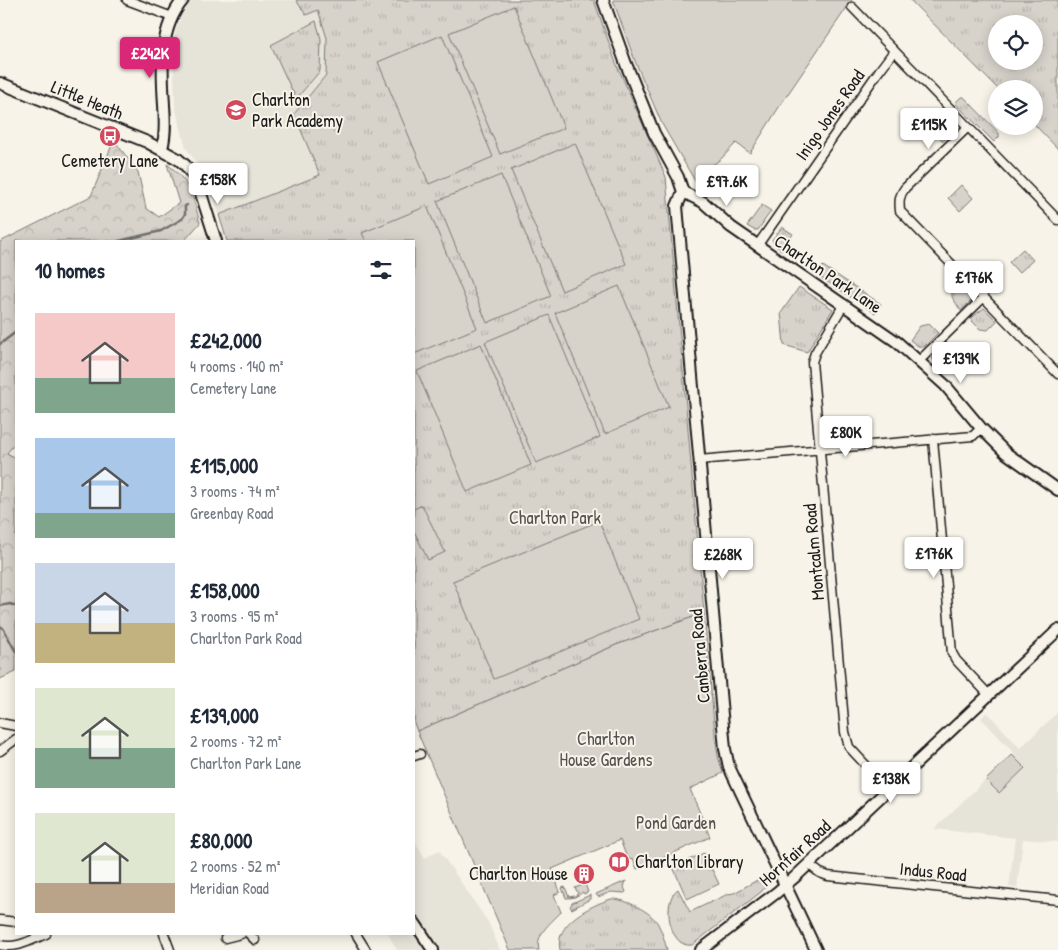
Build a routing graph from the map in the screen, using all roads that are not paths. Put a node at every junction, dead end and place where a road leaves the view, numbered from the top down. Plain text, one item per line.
1 (127, 0) edge
2 (183, 0) edge
3 (602, 0) edge
4 (852, 7) dead end
5 (172, 18) junction
6 (894, 51) junction
7 (0, 83) edge
8 (968, 127) junction
9 (162, 148) junction
10 (683, 192) junction
11 (1058, 220) edge
12 (216, 240) edge
13 (758, 246) junction
14 (984, 298) junction
15 (844, 304) junction
16 (919, 361) junction
17 (1058, 374) edge
18 (981, 428) junction
19 (933, 439) junction
20 (820, 450) junction
21 (699, 460) junction
22 (1058, 490) edge
23 (1058, 630) edge
24 (989, 695) junction
25 (0, 723) edge
26 (15, 726) edge
27 (15, 740) edge
28 (0, 751) edge
29 (888, 789) junction
30 (808, 864) junction
31 (785, 885) junction
32 (1058, 900) edge
33 (0, 920) edge
34 (15, 922) edge
35 (415, 923) edge
36 (44, 935) edge
37 (164, 935) edge
38 (237, 935) edge
39 (357, 935) edge
40 (225, 938) dead end
41 (0, 945) edge
42 (170, 950) edge
43 (366, 950) edge
44 (433, 950) edge
45 (701, 950) edge
46 (816, 950) edge

1 - 5 street
2 - 5 street
3 - 10 street
4 - 6 street
5 - 9 street
6 - 8 street
6 - 13 street, Inigo Jones Road
7 - 9 street, Little Heath
8 - 11 street
8 - 14 street
9 - 12 street, Little Heath
10 - 13 street, Charlton Park Lane
10 - 21 street, Canberra Road
13 - 15 street, Charlton Park Lane
14 - 16 street
14 - 17 street
15 - 16 street, Charlton Park Lane
15 - 20 street, Montcalm Road
16 - 18 street, Charlton Park Lane
18 - 19 street
18 - 22 street, Charlton Park Lane
19 - 20 street
19 - 24 street
20 - 21 street
20 - 29 street, Montcalm Road
21 - 31 street, Canberra Road
23 - 24 street, Hornfair Road
24 - 29 street, Hornfair Road
25 - 26 street
27 - 28 street
29 - 30 street, Hornfair Road
30 - 31 street, Hornfair Road
30 - 32 street, Indus Road
31 - 45 street, Hornfair Road
31 - 46 street, Canberra Road
33 - 34 street
35 - 44 street
36 - 41 street
37 - 42 street
38 - 40 street
39 - 43 street

